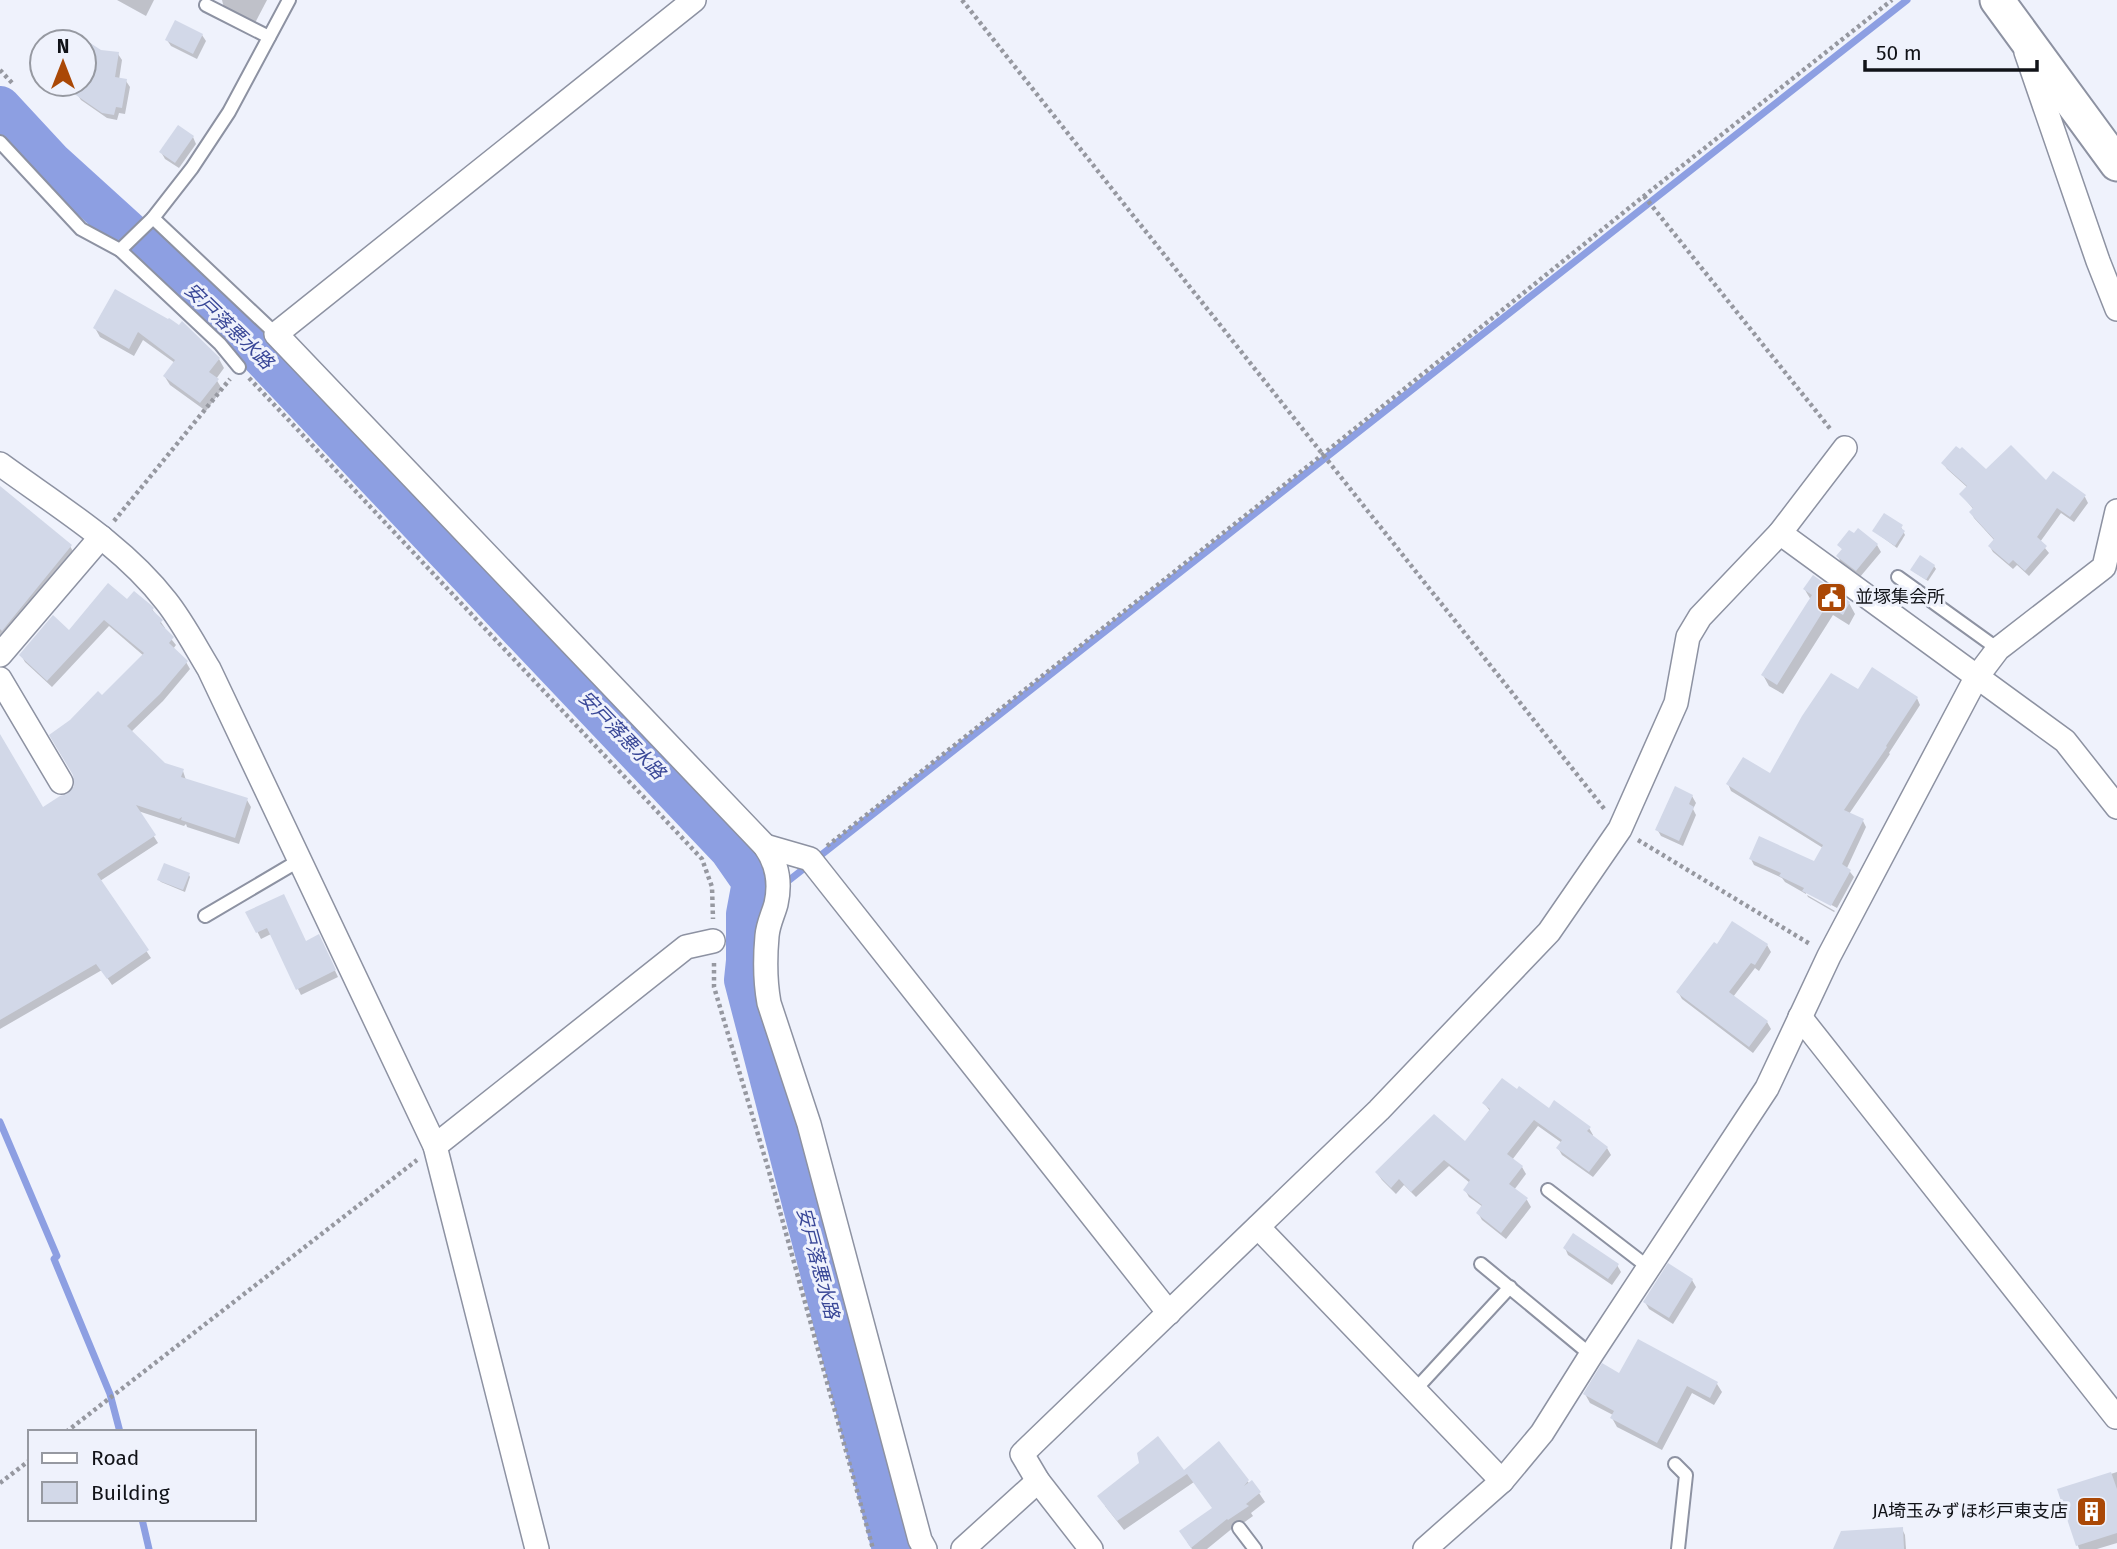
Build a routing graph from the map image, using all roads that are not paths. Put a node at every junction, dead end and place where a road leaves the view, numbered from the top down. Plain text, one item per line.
1 (289, 0) edge
2 (694, 0) edge
3 (1997, 0) edge
4 (206, 5) dead end
5 (2018, 28) junction
6 (269, 37) junction
7 (0, 142) edge
8 (2117, 164) edge
9 (153, 218) junction
10 (123, 247) junction
11 (2117, 309) edge
12 (276, 334) junction
13 (239, 367) road end
14 (1845, 448) road end
15 (0, 464) edge
16 (2117, 510) edge
17 (1780, 533) junction
18 (101, 537) junction
19 (1898, 577) dead end
20 (1998, 649) junction
21 (0, 655) edge
22 (1976, 678) junction
23 (0, 679) edge
24 (61, 782) dead end
25 (2117, 807) edge
26 (765, 846) junction
27 (300, 860) junction
28 (205, 916) dead end
29 (713, 941) road end
30 (1800, 1017) junction
31 (435, 1146) junction
32 (1548, 1190) dead end
33 (1258, 1227) junction
34 (1481, 1264) dead end
35 (1648, 1267) junction
36 (1510, 1287) junction
37 (1169, 1313) junction
38 (1591, 1355) junction
39 (1415, 1390) junction
40 (2117, 1416) edge
41 (1675, 1464) dead end
42 (1502, 1481) junction
43 (1038, 1482) junction
44 (1239, 1528) dead end
45 (537, 1549) edge
46 (925, 1549) edge
47 (963, 1549) edge
48 (1091, 1549) edge
49 (1255, 1549) edge
50 (1425, 1549) edge
51 (1678, 1549) edge

1 - 6 lane
2 - 12 street
3 - 5 main road
4 - 6 lane
5 - 8 main road
5 - 11 street
6 - 9 lane
7 - 10 lane
9 - 10 lane
9 - 12 lane
10 - 13 lane
12 - 26 street
14 - 17 street
15 - 18 street
16 - 20 street
17 - 22 street
17 - 33 street
18 - 21 street
18 - 27 street
19 - 20 lane
20 - 22 street
22 - 25 street
22 - 30 street
23 - 24 street
26 - 37 street
26 - 46 street
27 - 28 lane
27 - 31 street
29 - 31 street
30 - 35 street
30 - 40 street
31 - 45 street
32 - 35 lane
33 - 37 street
33 - 39 street
34 - 36 lane
35 - 38 street
36 - 38 lane
36 - 39 lane
37 - 43 street
38 - 42 street
39 - 42 street
41 - 51 lane
42 - 50 street
43 - 47 street
43 - 48 street
44 - 49 lane

